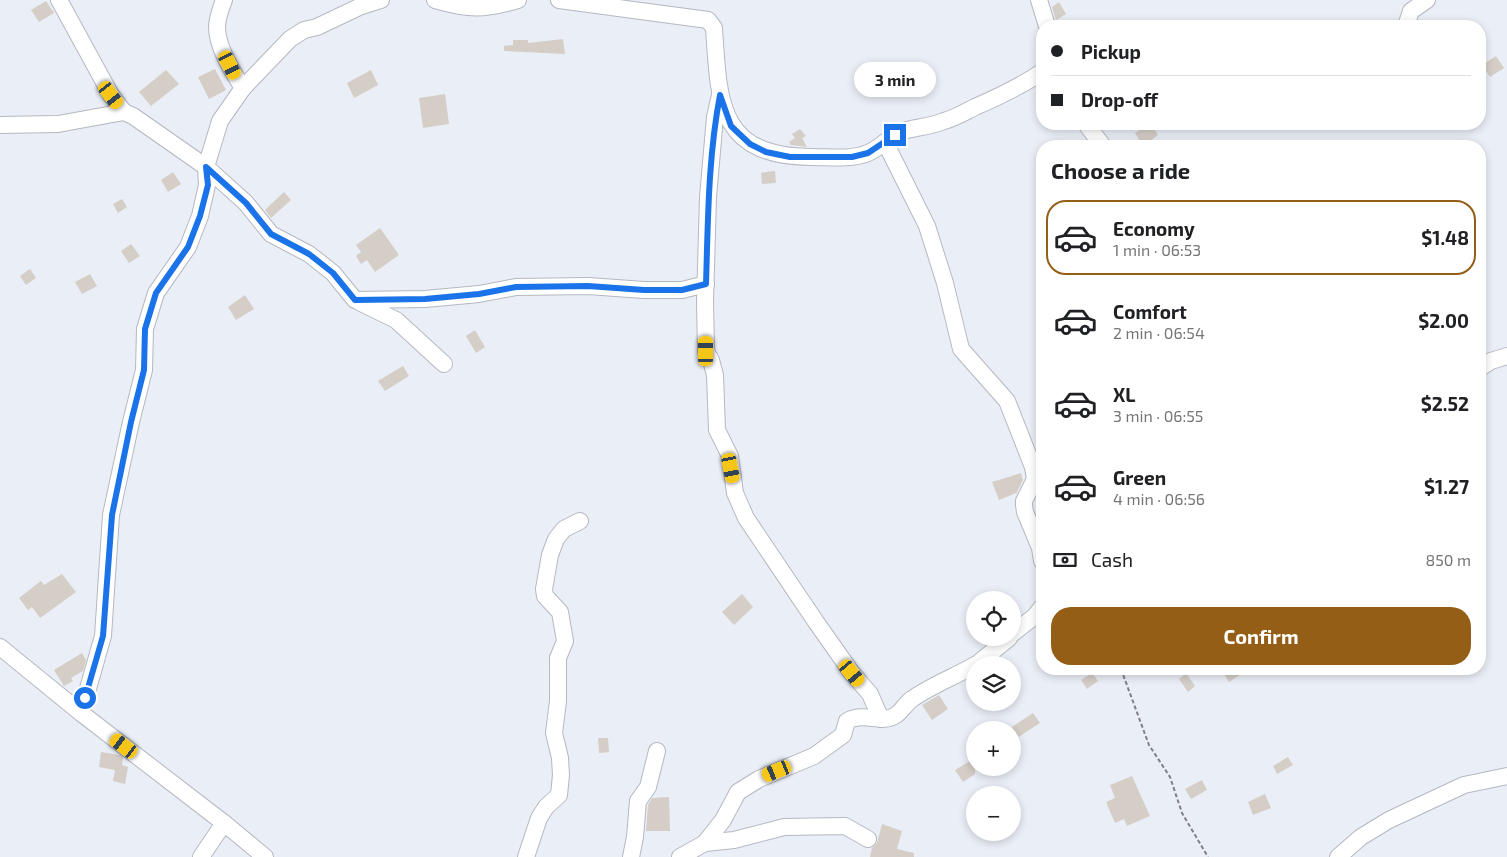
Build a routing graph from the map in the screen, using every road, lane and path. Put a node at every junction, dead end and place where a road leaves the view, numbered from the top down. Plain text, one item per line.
1 (59, 0) edge
2 (224, 0) edge
3 (381, 0) edge
4 (435, 0) edge
5 (518, 0) edge
6 (559, 0) edge
7 (1040, 0) edge
8 (1427, 0) edge
9 (1045, 20) edge
10 (1408, 20) edge
11 (1036, 76) edge
12 (243, 88) junction
13 (720, 95) junction
14 (124, 112) junction
15 (0, 125) edge
16 (1091, 130) edge
17 (1098, 140) edge
18 (885, 142) junction
19 (206, 167) junction
20 (706, 284) junction
21 (355, 300) junction
22 (1507, 356) edge
23 (444, 364) dead end
24 (1486, 364) edge
25 (580, 521) dead end
26 (1036, 537) edge
27 (1036, 615) edge
28 (1021, 627) edge
29 (999, 646) edge
30 (0, 647) edge
31 (986, 656) edge
32 (966, 670) edge
33 (1123, 675) edge
34 (81, 713) junction
35 (881, 719) junction
36 (657, 751) dead end
37 (1507, 776) edge
38 (224, 823) junction
39 (868, 839) dead end
40 (705, 843) junction
41 (201, 857) edge
42 (264, 857) edge
43 (526, 857) edge
44 (631, 857) edge
45 (680, 857) edge
46 (1208, 857) edge
47 (1338, 857) edge

1 - 14 street
2 - 12 street
3 - 12 street
4 - 5 street
6 - 13 street
7 - 9 street
8 - 10 street
11 - 18 street
12 - 19 street
13 - 18 street
13 - 20 street
14 - 15 street
14 - 19 street
16 - 17 street
18 - 26 street
19 - 21 street
19 - 34 street
20 - 21 street
20 - 35 street
21 - 23 street
22 - 24 street
25 - 43 street
27 - 28 street
29 - 31 street
30 - 34 street
32 - 35 street
33 - 46 path
34 - 38 street
35 - 40 street
36 - 44 street
37 - 47 street
38 - 41 street
38 - 42 street
39 - 40 street
40 - 45 street

